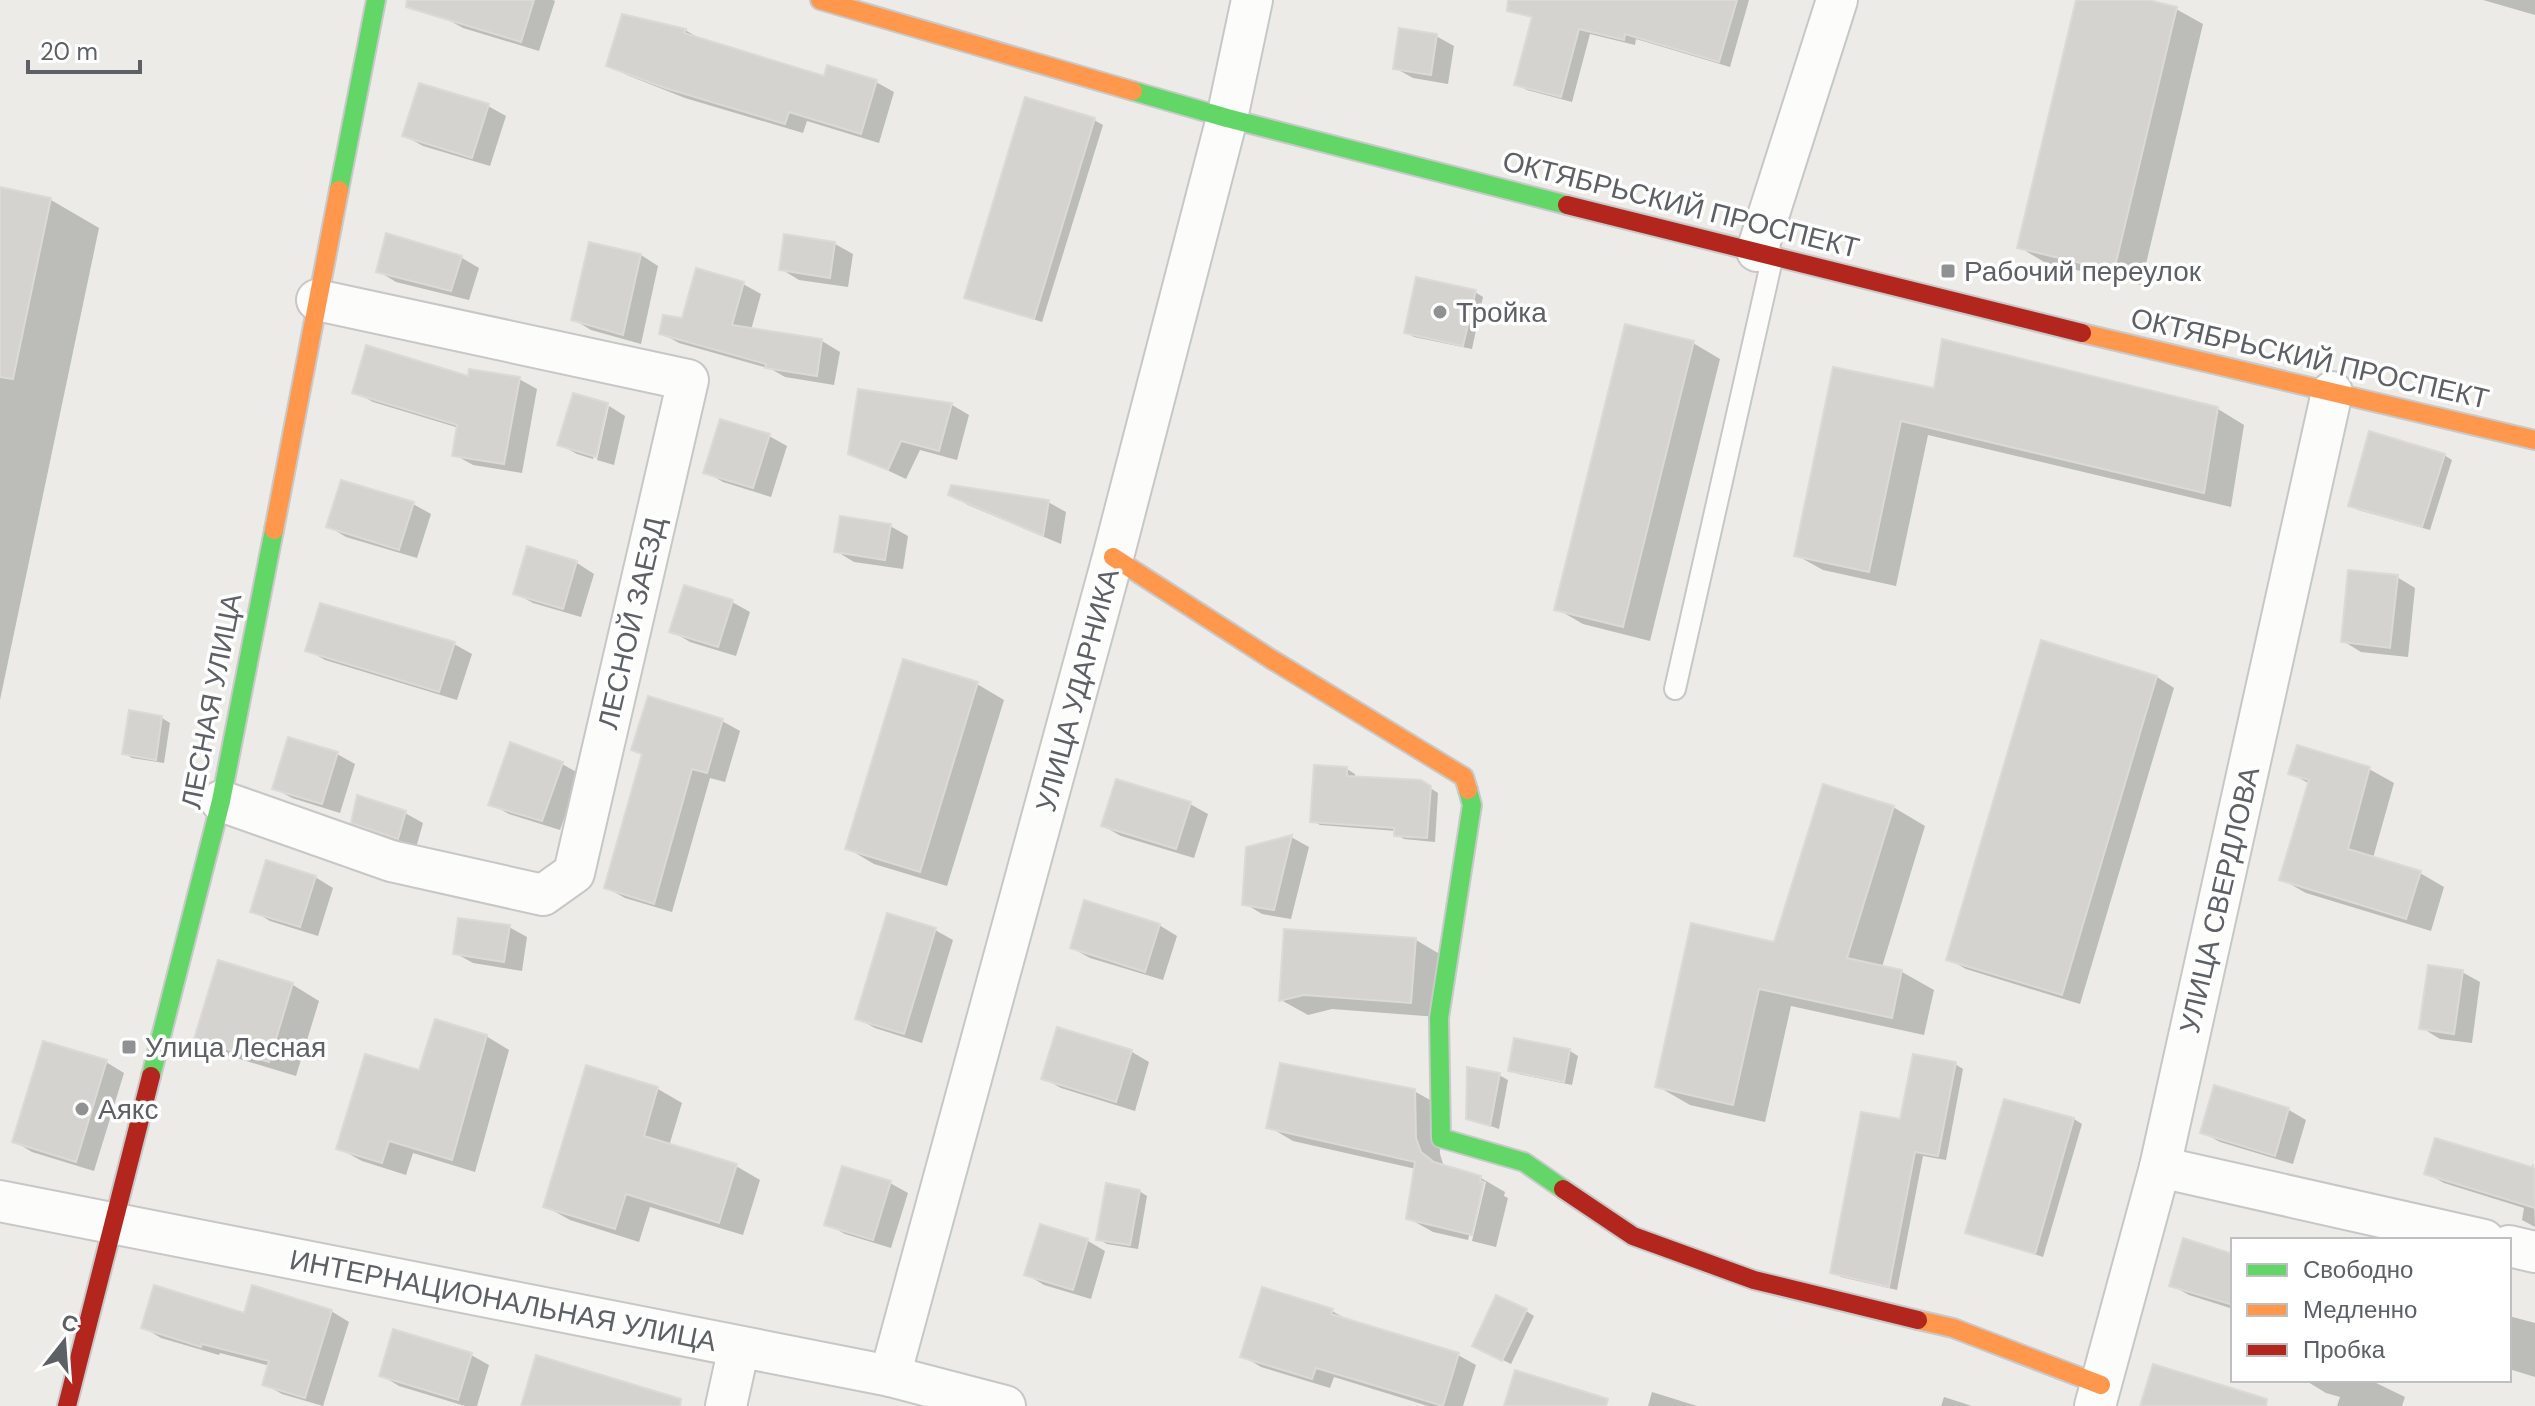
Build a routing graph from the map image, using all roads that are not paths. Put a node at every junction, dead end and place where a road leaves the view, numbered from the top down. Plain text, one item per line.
1 (376, 0) edge
2 (820, 0) edge
3 (1252, 0) edge
4 (1837, 0) edge
5 (1227, 118) junction
6 (1765, 253) junction
7 (317, 300) junction
8 (2332, 392) junction
9 (2535, 440) edge
10 (1113, 557) junction
11 (1675, 689) dead end
12 (221, 801) junction
13 (2160, 1167) junction
14 (0, 1201) edge
15 (112, 1223) junction
16 (2475, 1238) edge
17 (2511, 1246) edge
18 (2535, 1252) edge
19 (739, 1347) junction
20 (890, 1376) junction
21 (2098, 1395) edge
22 (67, 1406) edge
23 (726, 1406) edge
24 (1005, 1406) edge

1 - 7 street, ЛЕСНАЯ УЛИЦА
2 - 5 street, ОКТЯБРЬСКИЙ ПРОСПЕКТ
3 - 5 street, УЛИЦА УДАРНИКА
4 - 6 street
5 - 6 street, ОКТЯБРЬСКИЙ ПРОСПЕКТ
5 - 10 street, УЛИЦА УДАРНИКА
6 - 8 street, ОКТЯБРЬСКИЙ ПРОСПЕКТ
6 - 11 lane
7 - 12 street, ЛЕСНАЯ УЛИЦА
7 - 12 street, ЛЕСНОЙ ЗАЕЗД
8 - 9 street, ОКТЯБРЬСКИЙ ПРОСПЕКТ
8 - 13 street, УЛИЦА СВЕРДЛОВА
10 - 20 street, УЛИЦА УДАРНИКА
10 - 21 street
12 - 15 street, ЛЕСНАЯ УЛИЦА
13 - 16 street
13 - 21 street, УЛИЦА СВЕРДЛОВА
14 - 15 street, ИНТЕРНАЦИОНАЛЬНАЯ УЛИЦА
15 - 19 street, ИНТЕРНАЦИОНАЛЬНАЯ УЛИЦА
15 - 22 street, ЛЕСНАЯ УЛИЦА
17 - 18 street
19 - 20 street, ИНТЕРНАЦИОНАЛЬНАЯ УЛИЦА
19 - 23 street
20 - 24 street, ИНТЕРНАЦИОНАЛЬНАЯ УЛИЦА

